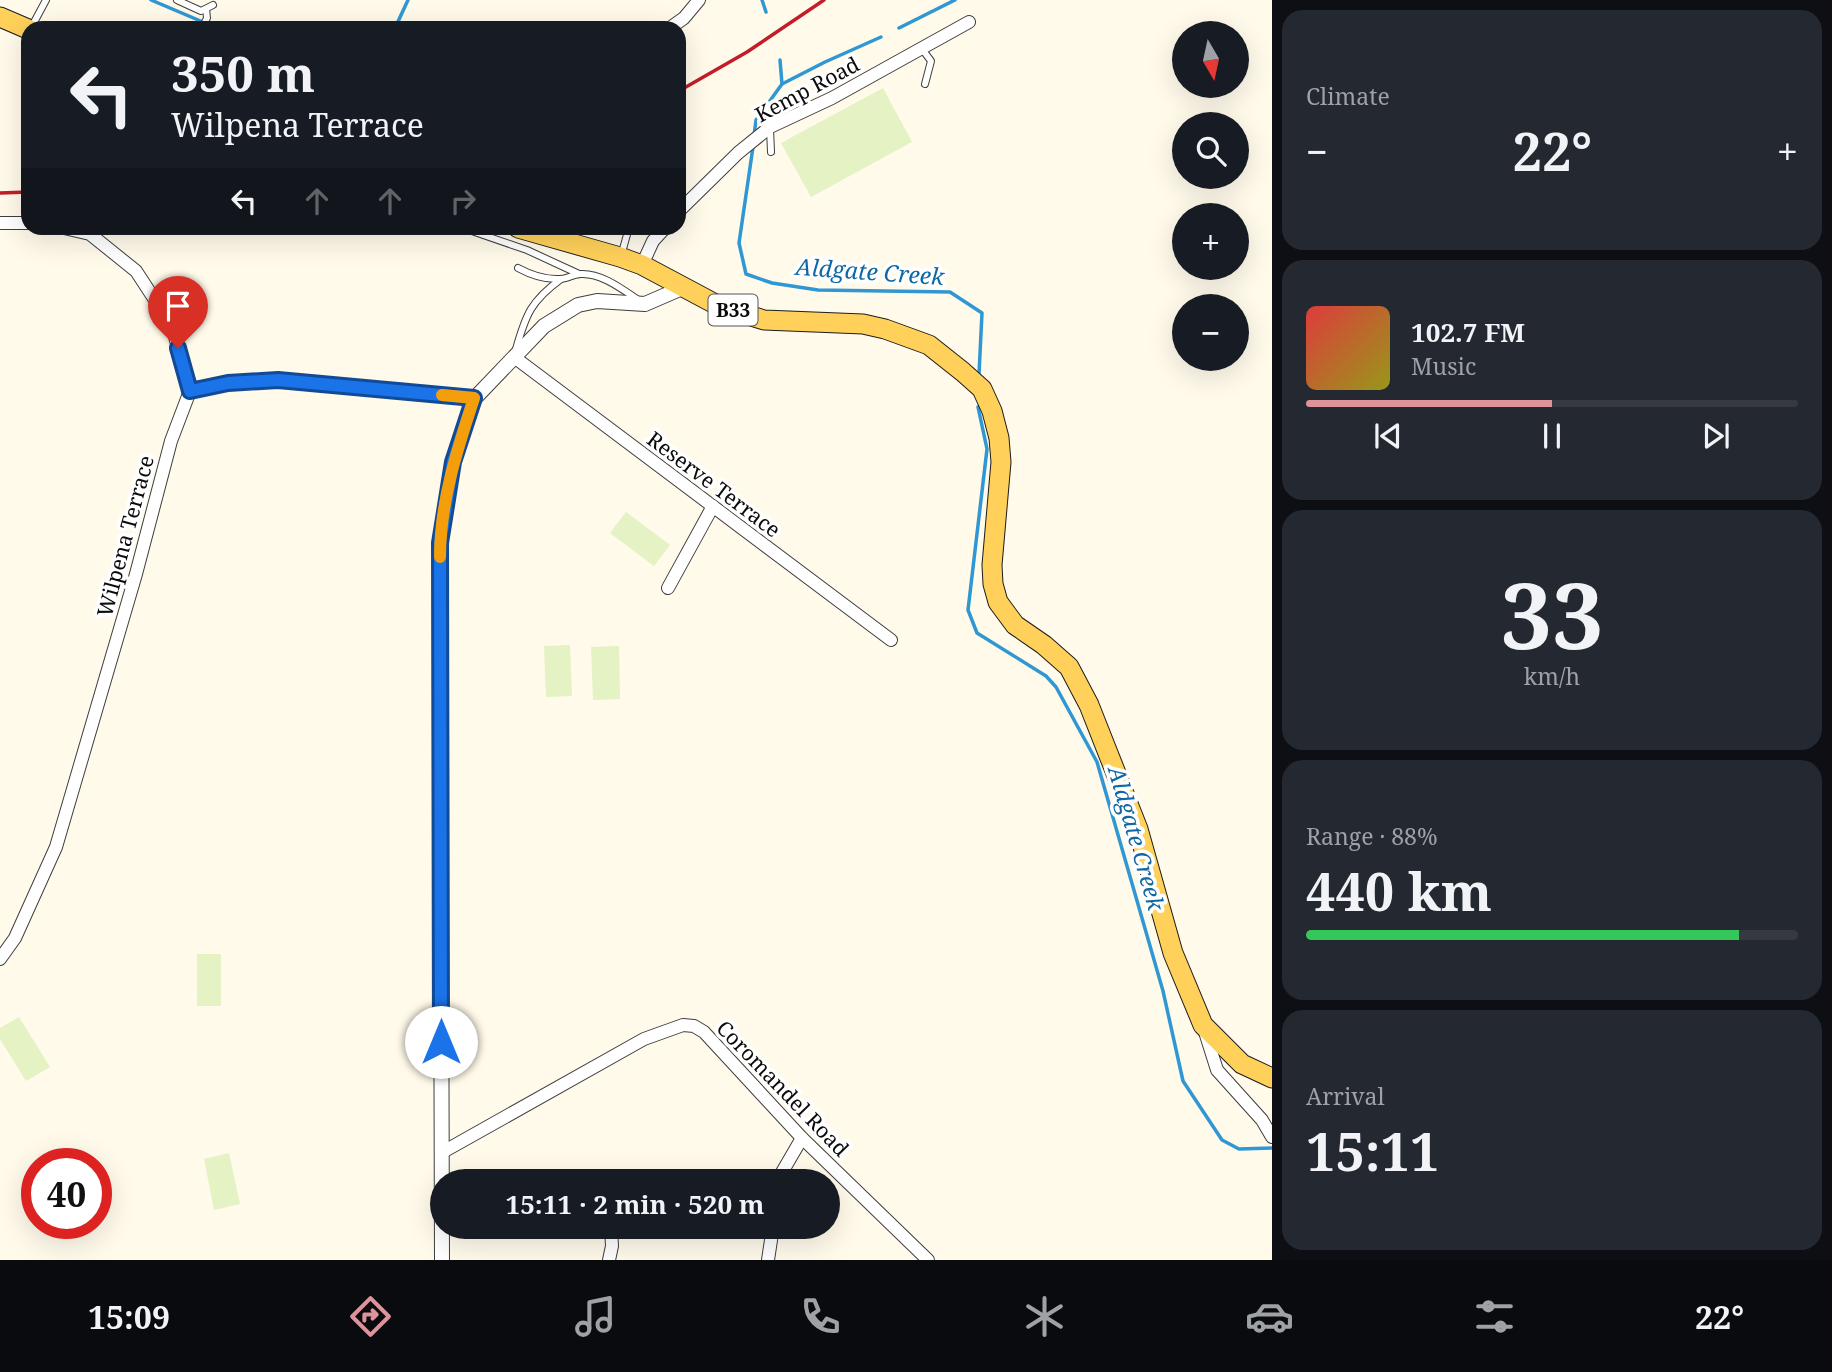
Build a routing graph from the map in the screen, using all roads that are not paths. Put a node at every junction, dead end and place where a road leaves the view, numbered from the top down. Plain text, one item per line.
1 (46, 0) edge
2 (177, 0) edge
3 (699, 0) edge
4 (0, 16) edge
5 (33, 21) edge
6 (205, 21) edge
7 (680, 21) edge
8 (968, 22) dead end
9 (21, 25) edge
10 (922, 49) junction
11 (925, 84) dead end
12 (770, 128) junction
13 (771, 152) dead end
14 (686, 204) edge
15 (0, 223) edge
16 (21, 223) edge
17 (91, 235) edge
18 (483, 235) edge
19 (543, 235) edge
20 (627, 235) edge
21 (658, 235) edge
22 (620, 257) junction
23 (642, 265) junction
24 (518, 268) dead end
25 (579, 274) junction
26 (561, 279) junction
27 (682, 288) junction
28 (645, 304) junction
29 (514, 357) junction
30 (190, 391) junction
31 (474, 398) junction
32 (713, 506) junction
33 (668, 588) dead end
34 (891, 640) dead end
35 (0, 959) edge
36 (1203, 1024) junction
37 (1272, 1079) edge
38 (1272, 1137) edge
39 (802, 1138) junction
40 (441, 1153) junction
41 (784, 1169) edge
42 (612, 1239) edge
43 (771, 1239) edge
44 (442, 1260) edge
45 (609, 1260) edge
46 (768, 1260) edge
47 (928, 1260) edge

1 - 5 lane
2 - 6 lane
3 - 7 street
4 - 9 main road
8 - 10 street, Kemp Road
10 - 11 lane
10 - 12 street, Kemp Road
12 - 13 lane
12 - 14 street, Kemp Road
15 - 16 street
17 - 30 street
18 - 25 lane
19 - 22 main road, B33
20 - 22 lane
21 - 23 street
22 - 23 main road, B33
23 - 27 main road, B33
24 - 26 lane
25 - 26 lane
25 - 28 lane
26 - 29 lane
27 - 28 street
27 - 36 main road, B33
28 - 29 street
29 - 31 street
29 - 32 street, Reserve Terrace
30 - 31 street
30 - 35 street, Wilpena Terrace
31 - 40 street
32 - 33 street
32 - 34 street, Reserve Terrace
36 - 37 main road, B33
36 - 38 street
39 - 40 street, Coromandel Road
39 - 41 street
39 - 47 street, Coromandel Road
40 - 44 street
42 - 45 street
43 - 46 street

